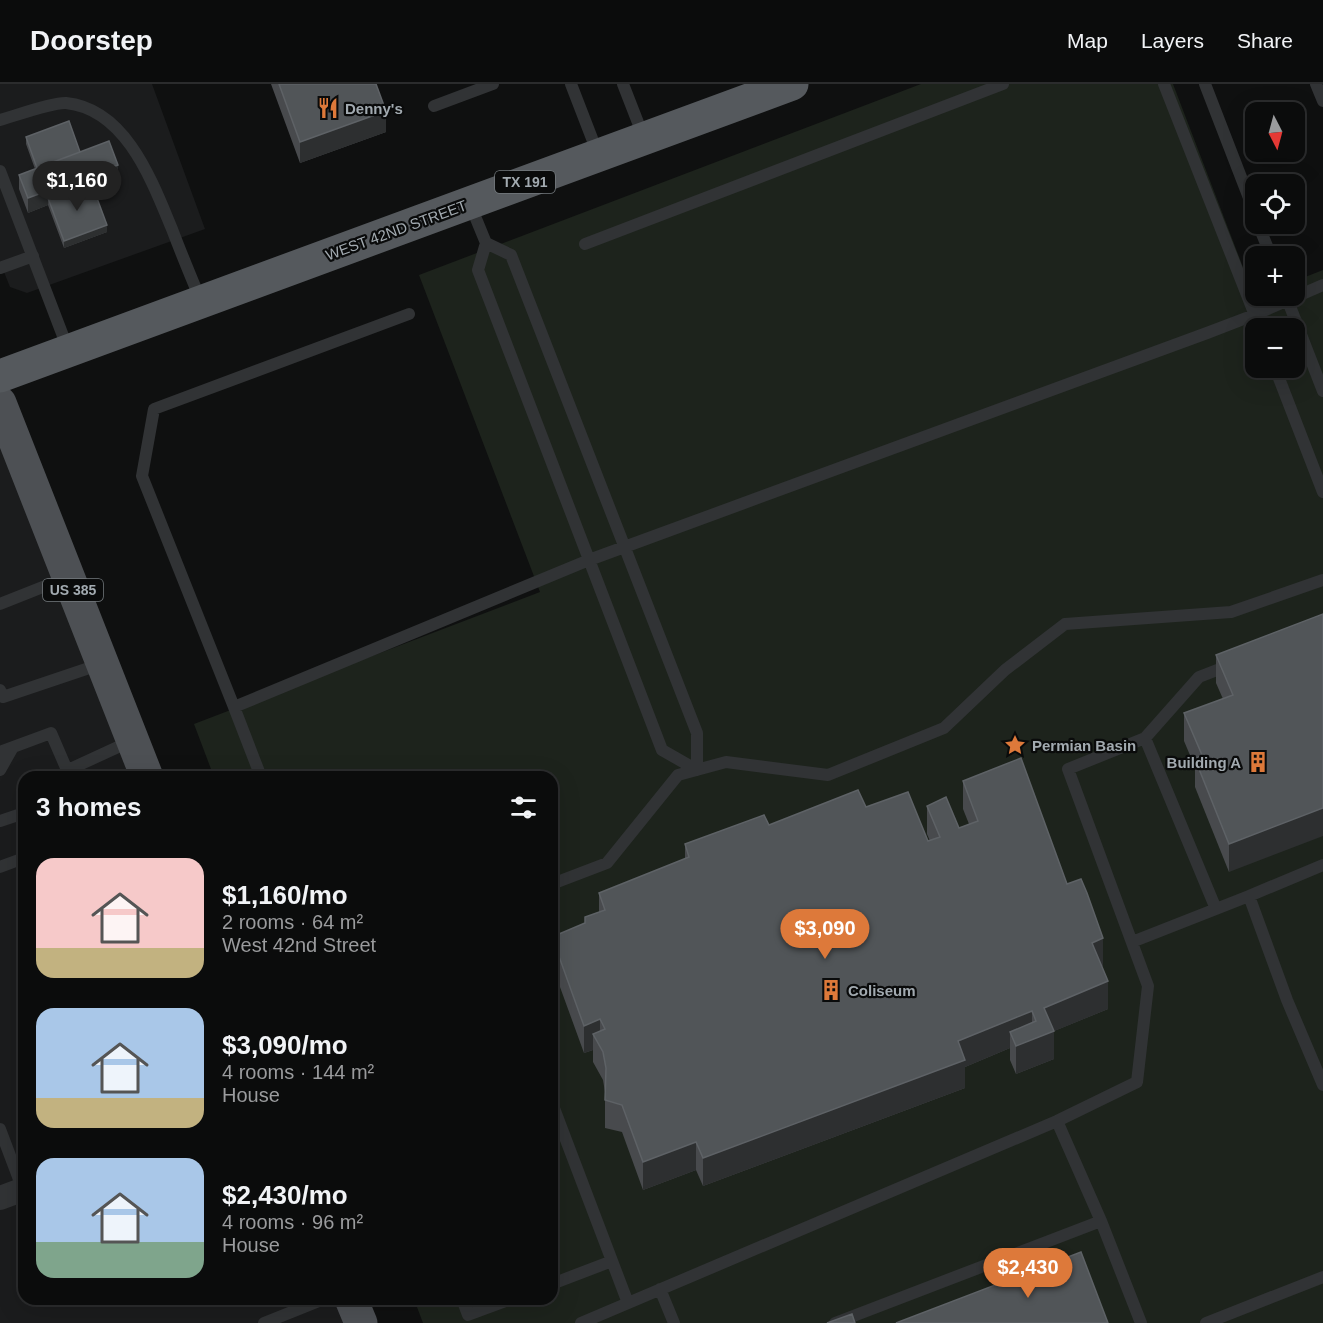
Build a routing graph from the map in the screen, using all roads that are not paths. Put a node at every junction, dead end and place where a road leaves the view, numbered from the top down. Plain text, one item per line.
1 (493, 84) edge
2 (571, 84) edge
3 (623, 84) edge
4 (792, 84) edge
5 (1003, 84) edge
6 (1164, 84) edge
7 (1205, 84) edge
8 (1316, 84) edge
9 (1323, 101) edge
10 (434, 106) dead end
11 (0, 120) edge
12 (644, 138) junction
13 (599, 155) junction
14 (0, 171) edge
15 (1245, 188) edge
16 (470, 203) junction
17 (486, 243) junction
18 (585, 244) dead end
19 (33, 256) junction
20 (0, 268) edge
21 (1323, 285) edge
22 (1305, 292) edge
23 (201, 302) junction
24 (1271, 306) edge
25 (1290, 306) edge
26 (409, 314) dead end
27 (1254, 315) junction
28 (1255, 318) edge
29 (69, 351) junction
30 (0, 376) edge
31 (1279, 378) edge
32 (1323, 391) edge
33 (0, 403) edge
34 (1323, 492) edge
35 (625, 548) junction
36 (589, 560) junction
37 (68, 577) junction
38 (1323, 580) edge
39 (1, 603) edge
40 (1240, 661) edge
41 (102, 663) junction
42 (0, 690) edge
43 (234, 707) junction
44 (1146, 738) junction
45 (132, 740) junction
46 (13, 747) junction
47 (0, 752) edge
48 (0, 770) edge
49 (697, 770) junction
50 (68, 771) edge
51 (75, 771) edge
52 (145, 771) edge
53 (259, 771) edge
54 (18, 815) edge
55 (0, 821) edge
56 (18, 860) edge
57 (1323, 865) edge
58 (0, 867) edge
59 (558, 882) edge
60 (1249, 896) junction
61 (1216, 909) junction
62 (1132, 942) junction
63 (1323, 1085) edge
64 (558, 1119) edge
65 (1057, 1121) junction
66 (0, 1129) edge
67 (18, 1176) edge
68 (18, 1191) edge
69 (0, 1198) edge
70 (1101, 1221) junction
71 (612, 1261) junction
72 (1323, 1277) edge
73 (558, 1282) edge
74 (660, 1289) junction
75 (628, 1303) junction
76 (309, 1305) edge
77 (354, 1305) edge
78 (464, 1305) edge
79 (495, 1305) edge
80 (264, 1323) edge
81 (361, 1323) edge
82 (581, 1323) edge
83 (674, 1323) edge
84 (835, 1323) edge
85 (1141, 1323) edge
86 (1206, 1323) edge

1 - 10 lane
2 - 13 lane
3 - 12 lane
4 - 12 highway, WEST 42ND STREET / TX 191
5 - 18 lane
6 - 27 lane
7 - 15 lane
8 - 9 lane
11 - 23 lane
12 - 13 highway, WEST 42ND STREET / TX 191
13 - 16 highway, WEST 42ND STREET / TX 191
14 - 19 lane
16 - 17 lane
16 - 23 highway, WEST 42ND STREET / TX 191
17 - 35 lane
17 - 36 lane
19 - 20 lane
19 - 29 lane
21 - 22 lane
23 - 29 highway, WEST 42ND STREET / TX 191
24 - 27 lane
25 - 32 lane
26 - 43 lane
27 - 28 lane
27 - 35 lane
29 - 30 highway, WEST 42ND STREET / TX 191
31 - 34 lane
33 - 37 main road, US 385
35 - 36 lane
35 - 49 lane
36 - 43 lane
36 - 49 lane
37 - 39 lane
37 - 41 main road, US 385
38 - 49 lane
40 - 44 lane
41 - 42 lane
41 - 45 main road, US 385
43 - 53 lane
44 - 61 lane
44 - 62 lane
45 - 51 lane
45 - 52 main road, US 385
46 - 47 lane
46 - 48 lane
46 - 50 lane
49 - 59 lane
54 - 55 lane
56 - 58 lane
57 - 60 lane
60 - 61 lane
60 - 63 lane
61 - 62 lane
62 - 65 lane
64 - 71 lane
65 - 70 lane
65 - 74 lane
66 - 67 lane
68 - 69 street
70 - 84 lane
70 - 85 lane
71 - 73 lane
71 - 75 lane
72 - 86 lane
74 - 75 lane
74 - 83 lane
75 - 82 lane
76 - 80 lane
77 - 81 main road
78 - 79 lane

